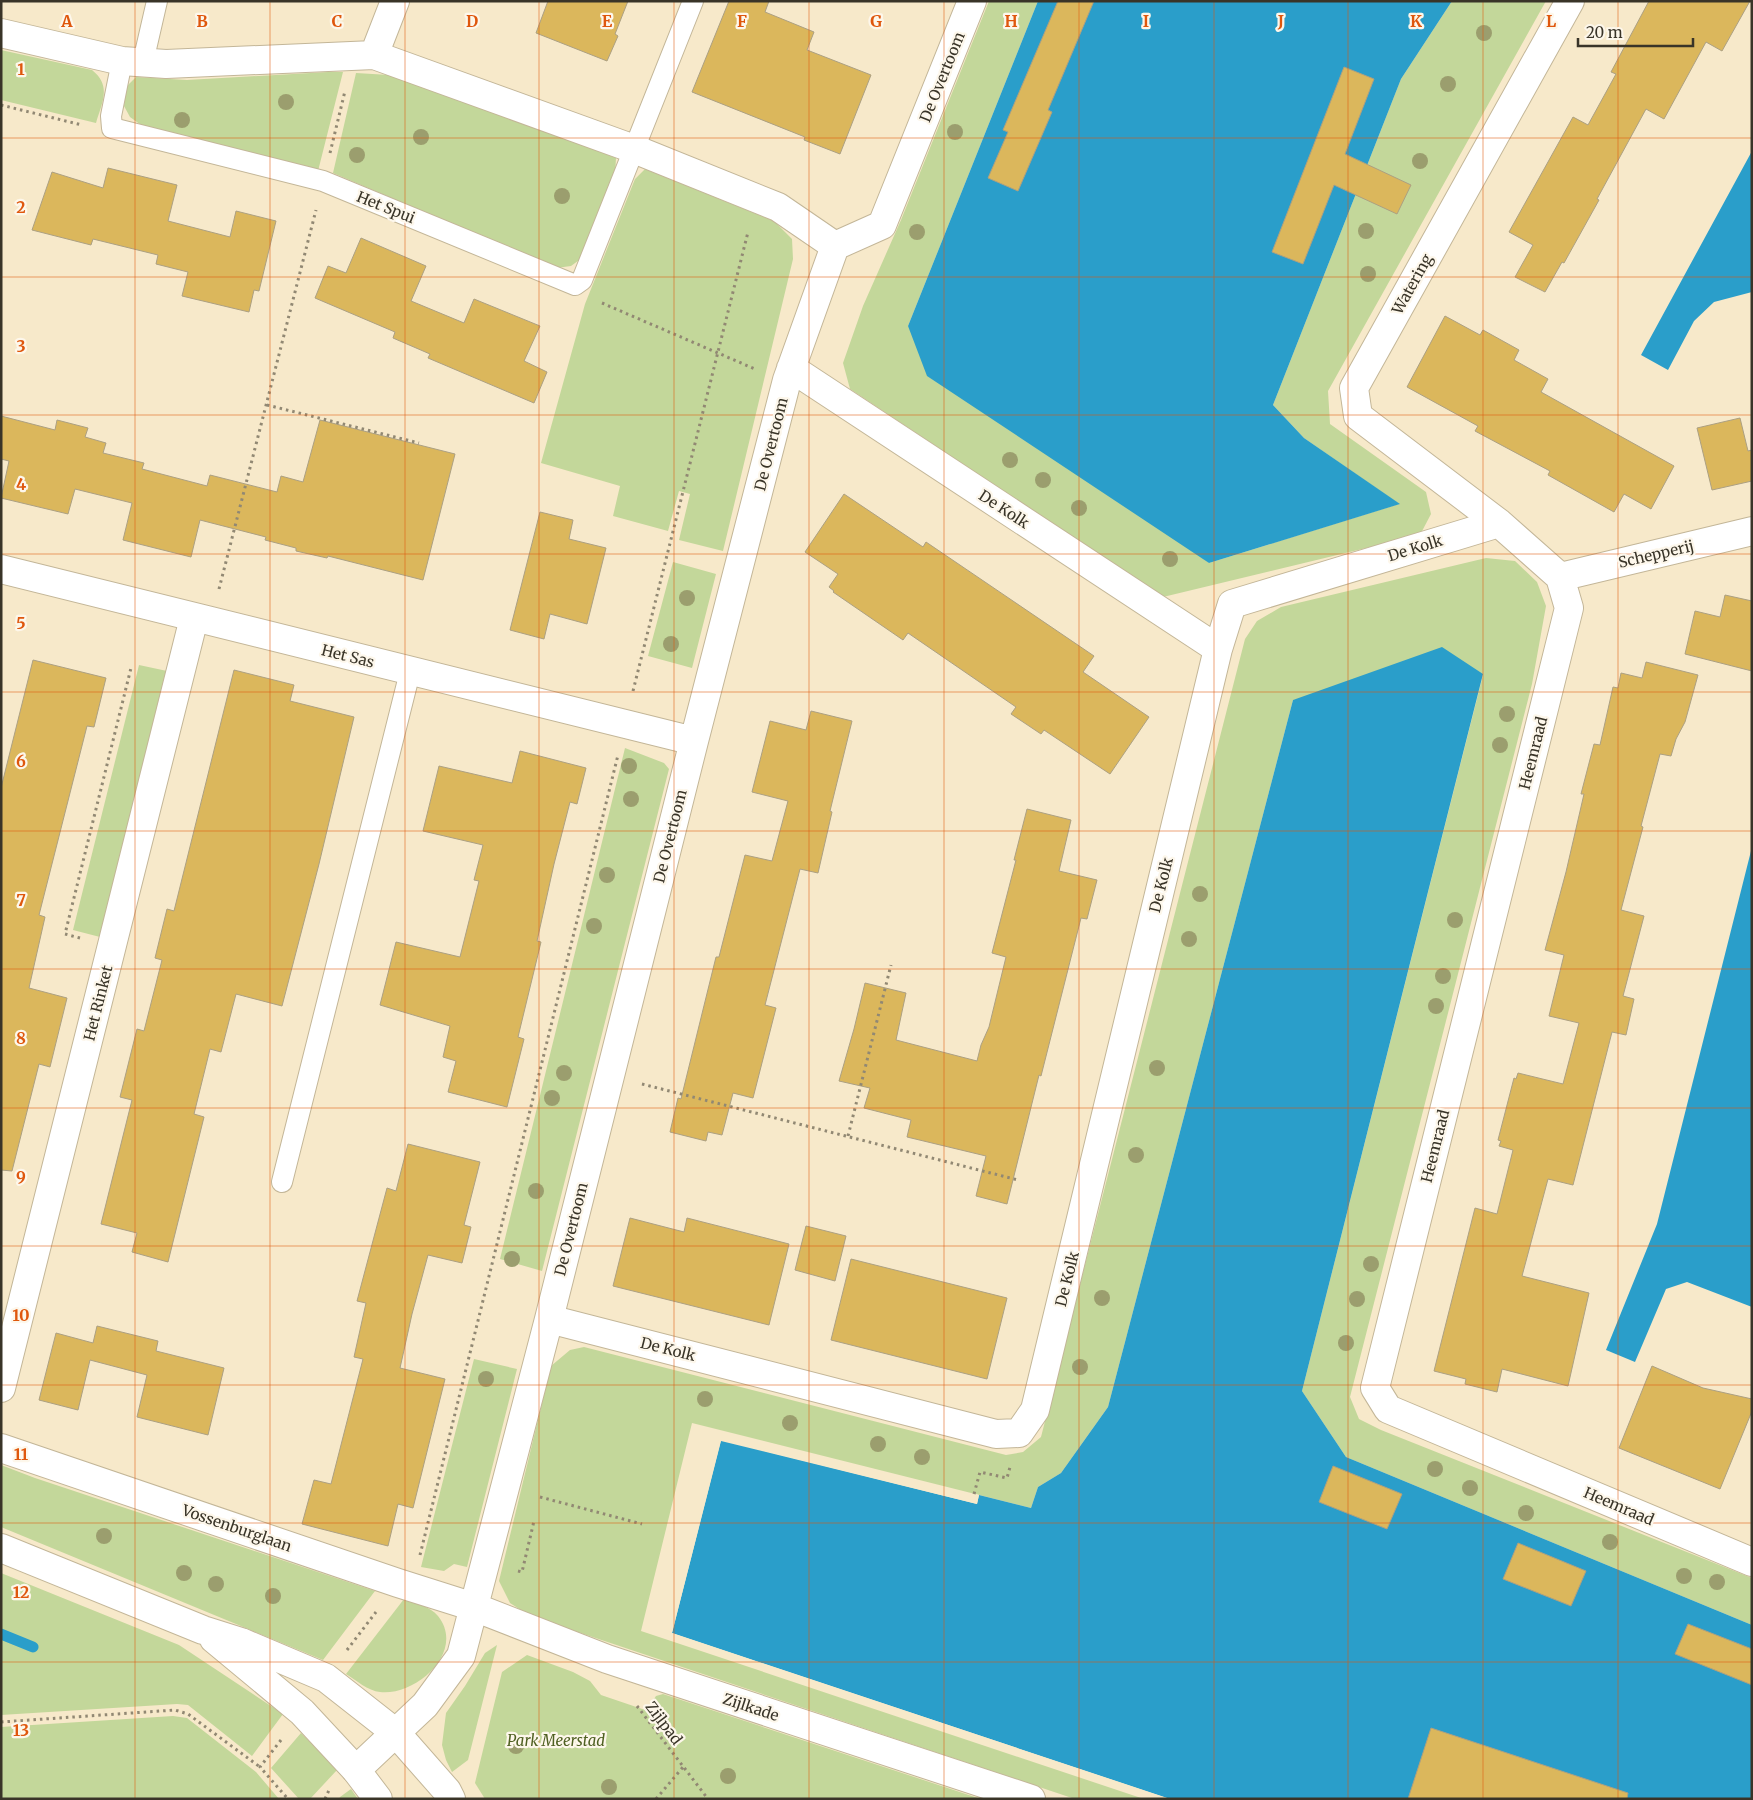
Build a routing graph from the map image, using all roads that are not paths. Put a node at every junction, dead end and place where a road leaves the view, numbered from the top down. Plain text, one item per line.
1 (156, 1) edge
2 (395, 1) edge
3 (693, 1) edge
4 (972, 1) edge
5 (1570, 1) edge
6 (1, 32) edge
7 (364, 55) junction
8 (133, 62) junction
9 (634, 149) junction
10 (835, 246) junction
11 (789, 374) junction
12 (1499, 522) junction
13 (1752, 531) edge
14 (1, 569) edge
15 (1560, 577) junction
16 (202, 619) junction
17 (1218, 649) junction
18 (410, 672) junction
19 (694, 741) junction
20 (282, 1182) dead end
21 (549, 1318) junction
22 (1, 1388) edge
23 (1, 1448) edge
24 (1, 1548) edge
25 (1752, 1562) edge
26 (474, 1607) junction
27 (203, 1630) junction
28 (396, 1733) junction
29 (356, 1770) junction
30 (378, 1799) edge
31 (451, 1799) edge
32 (1031, 1799) edge

1 - 8 lane
2 - 7 street
3 - 9 lane
4 - 10 street, De Overtoom
5 - 12 street, Watering
6 - 8 street
7 - 8 street
7 - 9 street
8 - 9 lane, Het Spui
9 - 10 street
10 - 11 street, De Overtoom
11 - 17 street, De Kolk
11 - 19 street, De Overtoom
12 - 15 street
12 - 17 street, De Kolk
13 - 15 street, Schepperij
14 - 16 street, Het Sas
15 - 25 street, Heemraad
16 - 18 street, Het Sas
16 - 22 street, Het Rinket
17 - 21 street, De Kolk
18 - 19 street, Het Sas
18 - 20 lane
19 - 21 street, De Overtoom
21 - 26 street, De Overtoom
23 - 26 street, Vossenburglaan
24 - 27 street
26 - 28 street, De Overtoom
26 - 32 street, Zijlkade
27 - 28 street
27 - 29 street
28 - 29 street
28 - 31 street
29 - 30 street

